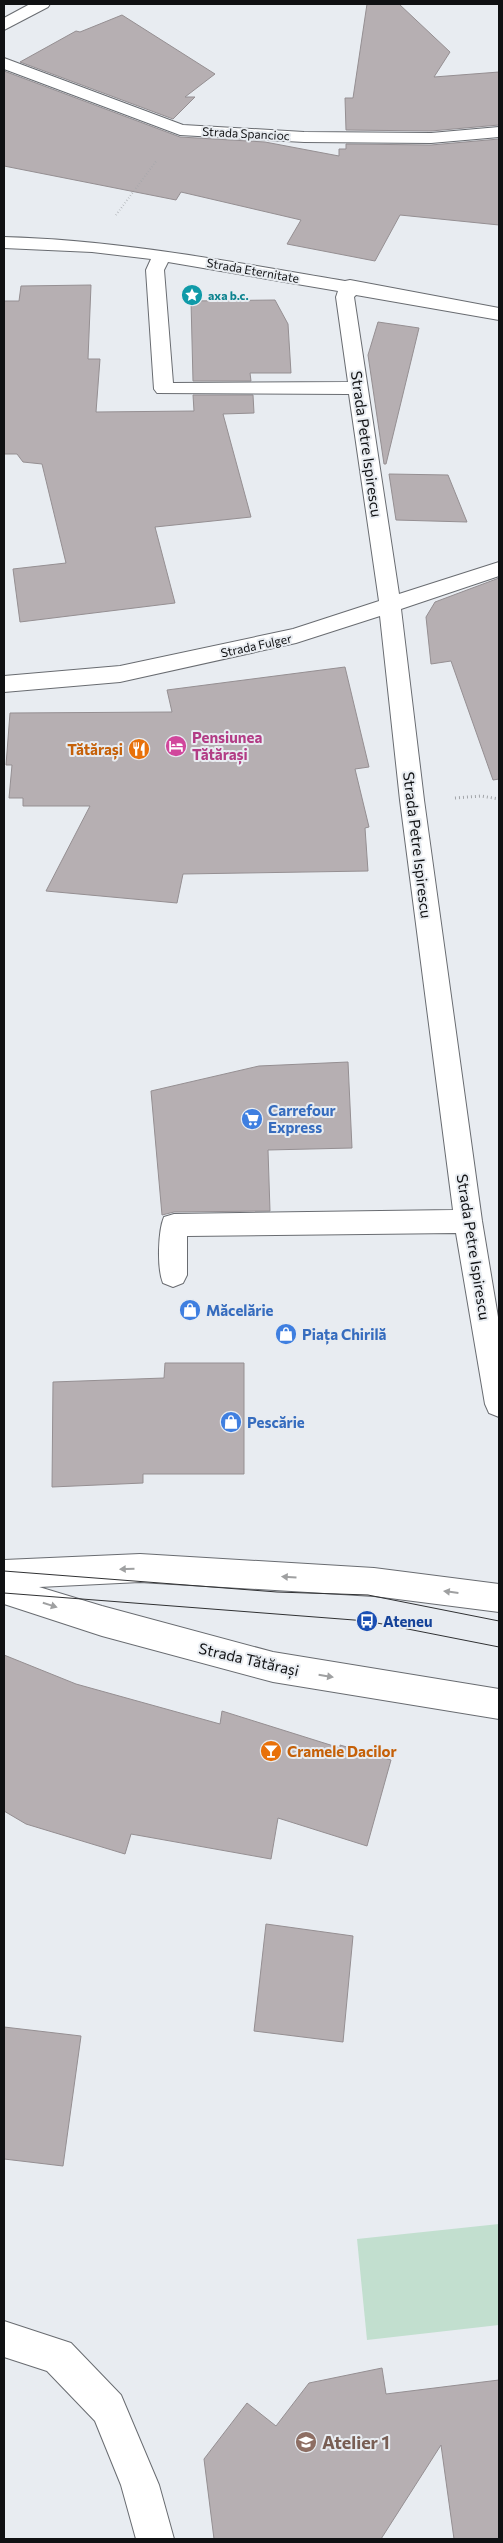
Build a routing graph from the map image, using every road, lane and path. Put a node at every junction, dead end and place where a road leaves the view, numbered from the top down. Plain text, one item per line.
1 (42, 4) edge
2 (4, 25) edge
3 (4, 63) edge
4 (180, 130) junction
5 (499, 132) edge
6 (4, 242) edge
7 (92, 246) junction
8 (162, 254) junction
9 (350, 286) junction
10 (499, 314) edge
11 (359, 388) junction
12 (499, 569) edge
13 (390, 604) junction
14 (4, 684) edge
15 (468, 1221) junction
16 (173, 1275) dead end
17 (499, 1404) edge
18 (4, 1574) edge
19 (4, 1590) edge
20 (499, 1598) edge
21 (499, 1704) edge
22 (4, 2339) edge
23 (155, 2539) edge

1 - 2 street
3 - 4 street, Strada Spancioc
4 - 5 street, Strada Spancioc
4 - 7 path
6 - 7 street, Strada Eternitate
7 - 8 street, Strada Eternitate
8 - 9 street, Strada Eternitate
8 - 11 street
9 - 10 street, Strada Eternitate
9 - 11 street, Strada Petre Ispirescu
11 - 13 street, Strada Petre Ispirescu
12 - 13 street, Strada Fulger
13 - 14 street, Strada Fulger
13 - 15 street, Strada Petre Ispirescu
15 - 16 street
15 - 17 street, Strada Petre Ispirescu
20 -> 18 street
19 -> 21 street, Strada Tătărași
22 - 23 street

